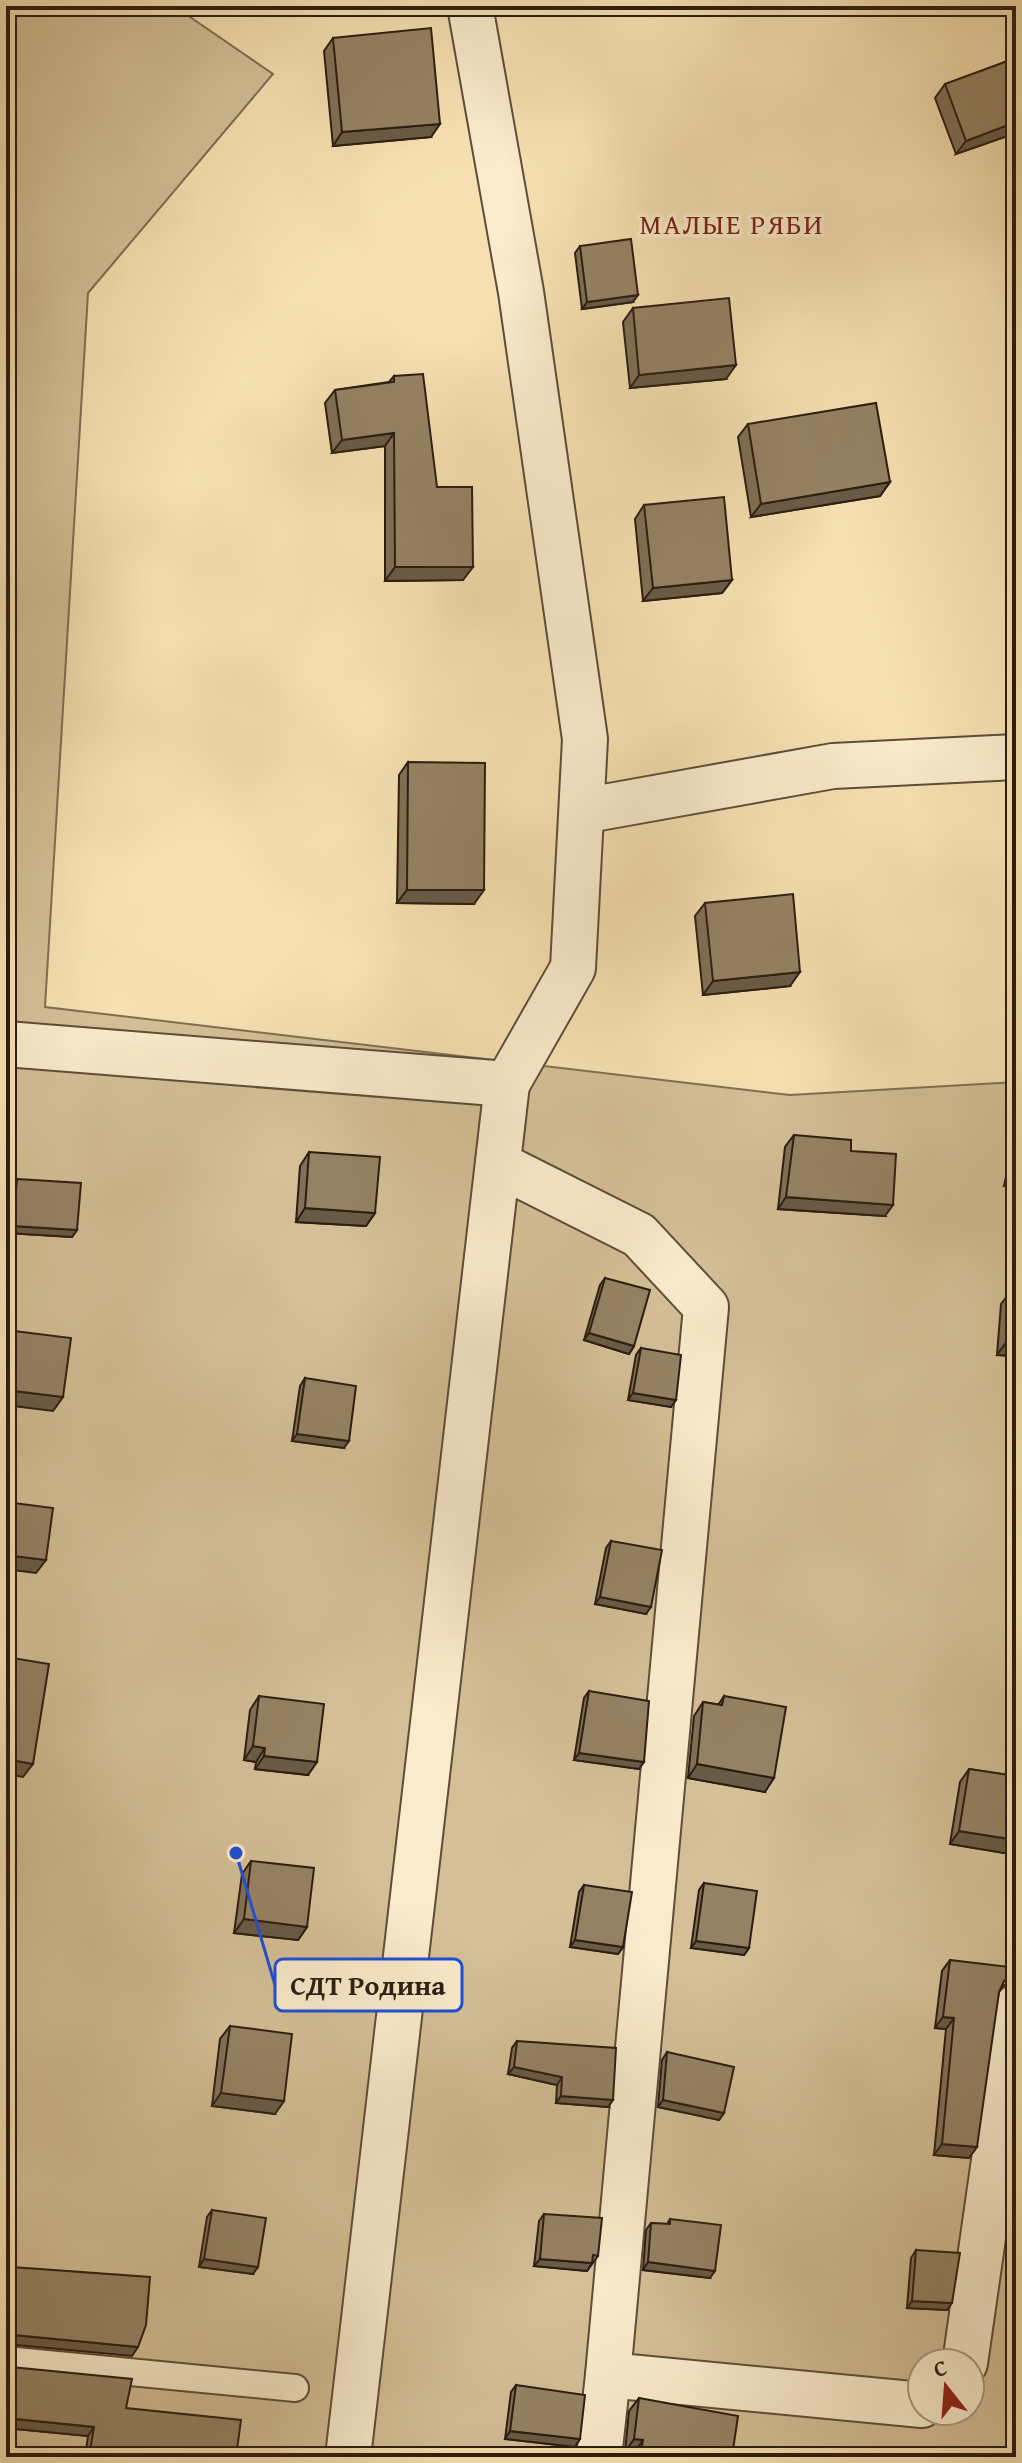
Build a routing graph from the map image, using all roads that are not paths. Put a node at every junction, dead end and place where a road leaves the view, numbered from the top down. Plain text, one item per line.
1 (470, 6) edge
2 (1016, 757) edge
3 (582, 811) junction
4 (6, 1044) edge
5 (507, 1084) junction
6 (498, 1164) junction
7 (1016, 2007) edge
8 (967, 2347) edge
9 (6, 2360) edge
10 (608, 2375) junction
11 (295, 2388) dead end
12 (906, 2403) edge
13 (348, 2457) edge
14 (599, 2457) edge

1 - 3 street
2 - 3 street
3 - 5 street
4 - 5 street
5 - 6 street
6 - 10 street
6 - 13 street
7 - 8 street
9 - 11 lane
10 - 12 street
10 - 14 street

